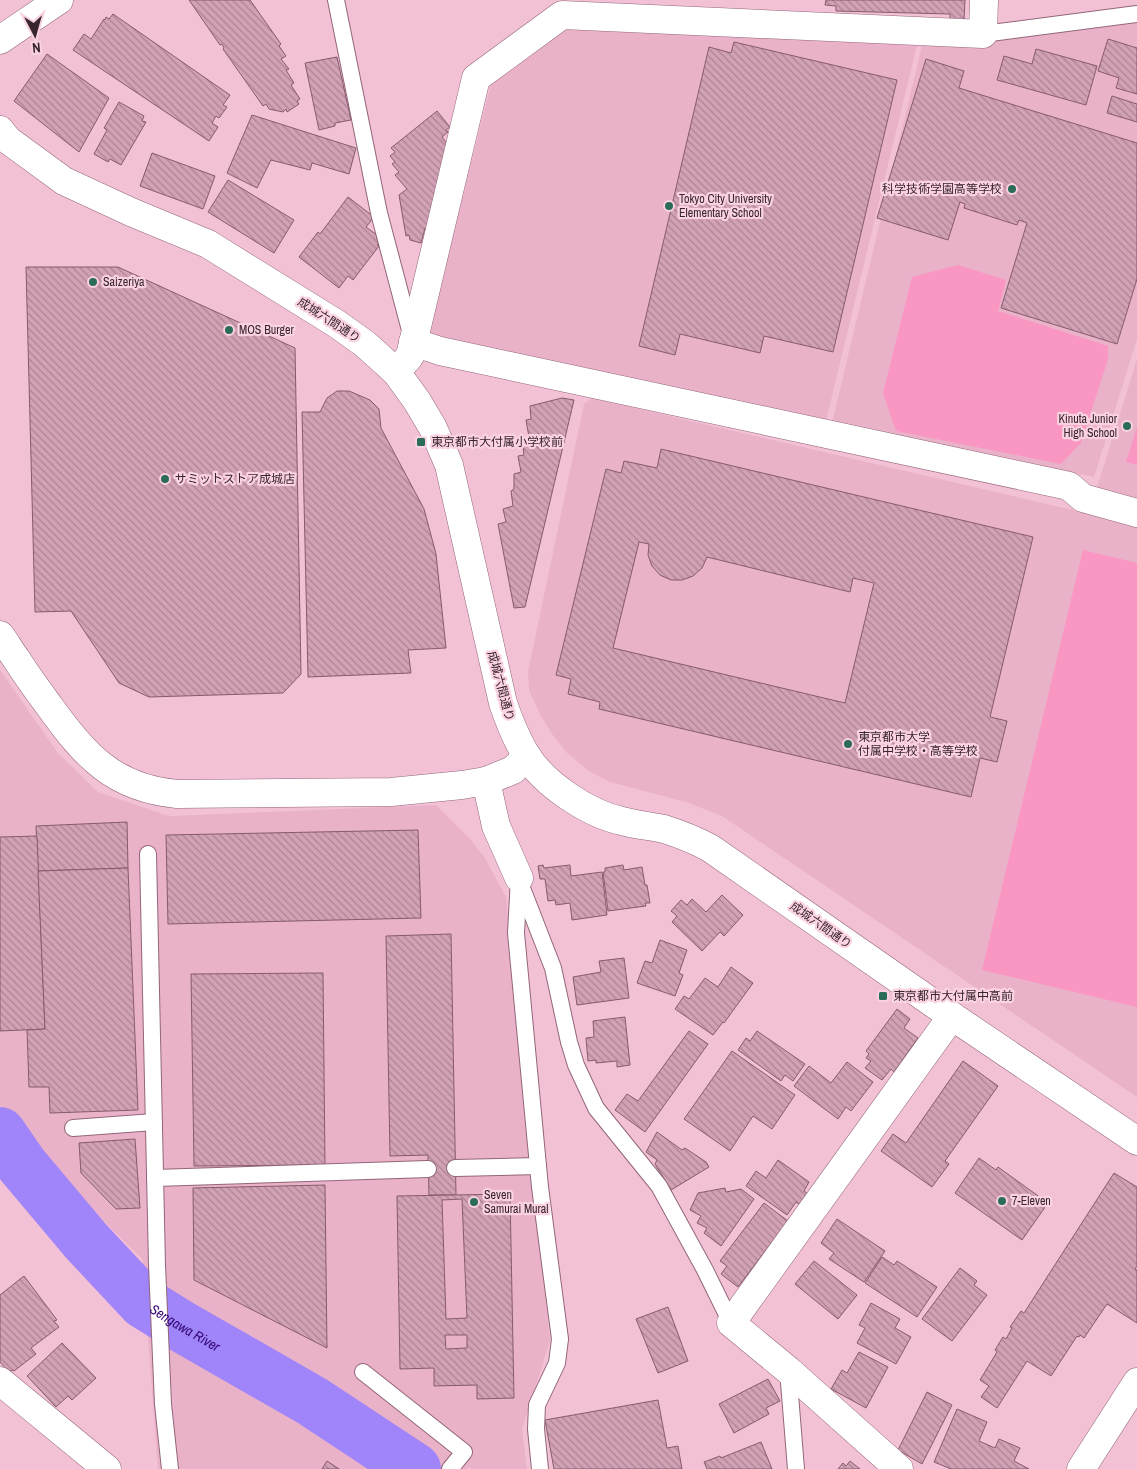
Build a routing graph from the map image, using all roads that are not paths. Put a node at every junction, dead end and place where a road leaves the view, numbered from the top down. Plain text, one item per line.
1 (60, 0) edge
2 (336, 0) edge
3 (984, 0) edge
4 (1137, 14) edge
5 (983, 34) junction
6 (0, 40) edge
7 (0, 130) edge
8 (414, 342) junction
9 (396, 372) junction
10 (1137, 512) edge
11 (0, 635) edge
12 (527, 756) junction
13 (486, 781) junction
14 (148, 854) dead end
15 (518, 878) junction
16 (952, 1016) junction
17 (154, 1122) junction
18 (73, 1128) dead end
19 (1137, 1140) edge
20 (538, 1166) junction
21 (455, 1168) dead end
22 (428, 1169) dead end
23 (155, 1178) junction
24 (731, 1323) junction
25 (788, 1370) junction
26 (363, 1372) dead end
27 (0, 1381) edge
28 (1137, 1382) edge
29 (452, 1466) edge
30 (107, 1469) edge
31 (170, 1469) edge
32 (540, 1469) edge
33 (796, 1469) edge
34 (898, 1469) edge
35 (1081, 1469) edge

1 - 6 street
2 - 8 lane
3 - 5 street
4 - 5 lane
5 - 8 street
7 - 9 street, 成城六間通り
8 - 9 street
8 - 10 street
9 - 12 street, 成城六間通り
11 - 13 street
12 - 13 street
12 - 16 street, 成城六間通り
13 - 15 street
14 - 17 lane
15 - 20 lane
15 - 24 lane
16 - 19 street, 成城六間通り
16 - 24 street
17 - 18 lane
17 - 23 lane
20 - 21 lane
20 - 32 lane
22 - 23 lane
23 - 31 lane
24 - 25 street
25 - 33 lane
25 - 34 street
26 - 29 lane
27 - 30 street
28 - 35 street

